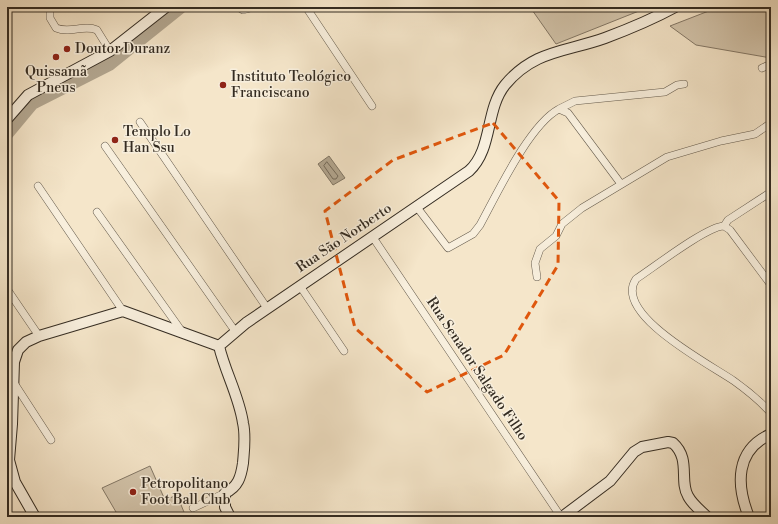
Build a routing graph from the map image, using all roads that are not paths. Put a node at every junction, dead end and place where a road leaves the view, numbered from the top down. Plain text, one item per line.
1 (50, 7) edge
2 (166, 7) edge
3 (238, 7) edge
4 (254, 7) edge
5 (306, 7) edge
6 (675, 7) edge
7 (110, 51) junction
8 (771, 64) edge
9 (762, 68) dead end
10 (684, 84) dead end
11 (372, 106) dead end
12 (559, 109) junction
13 (7, 119) edge
14 (140, 122) dead end
15 (771, 123) edge
16 (105, 146) dead end
17 (621, 184) junction
18 (38, 186) dead end
19 (771, 192) edge
20 (416, 206) junction
21 (97, 212) dead end
22 (724, 226) junction
23 (372, 236) junction
24 (537, 277) dead end
25 (771, 285) edge
26 (300, 286) junction
27 (7, 289) edge
28 (267, 308) junction
29 (123, 311) junction
30 (235, 331) junction
31 (184, 334) junction
32 (39, 336) junction
33 (219, 346) junction
34 (344, 351) dead end
35 (7, 365) edge
36 (14, 379) junction
37 (771, 413) edge
38 (771, 434) edge
39 (51, 440) dead end
40 (8, 458) edge
41 (225, 493) junction
42 (193, 508) dead end
43 (35, 517) edge
44 (230, 517) edge
45 (562, 517) edge
46 (707, 517) edge
47 (749, 517) edge

1 - 7 street
2 - 7 street
3 - 4 street
5 - 11 street
6 - 20 street, Rua São Norberto
7 - 13 street
8 - 9 street
10 - 12 street
12 - 17 street
12 - 20 street
14 - 28 street
15 - 17 street
16 - 30 street
17 - 24 street
18 - 29 street
19 - 22 street
20 - 23 street, Rua São Norberto
21 - 31 street
22 - 25 street
22 - 37 street
23 - 26 street, Rua São Norberto
23 - 45 street, Rua Senador Salgado Filho
26 - 28 street, Rua São Norberto
26 - 34 street
27 - 32 street
28 - 30 street, Rua São Norberto
29 - 31 street
29 - 32 street
30 - 33 street, Rua São Norberto
31 - 33 street
32 - 36 street
33 - 41 street
35 - 36 street
36 - 39 street
36 - 40 street
38 - 47 street
40 - 43 street
41 - 42 street
41 - 44 street
45 - 46 street

